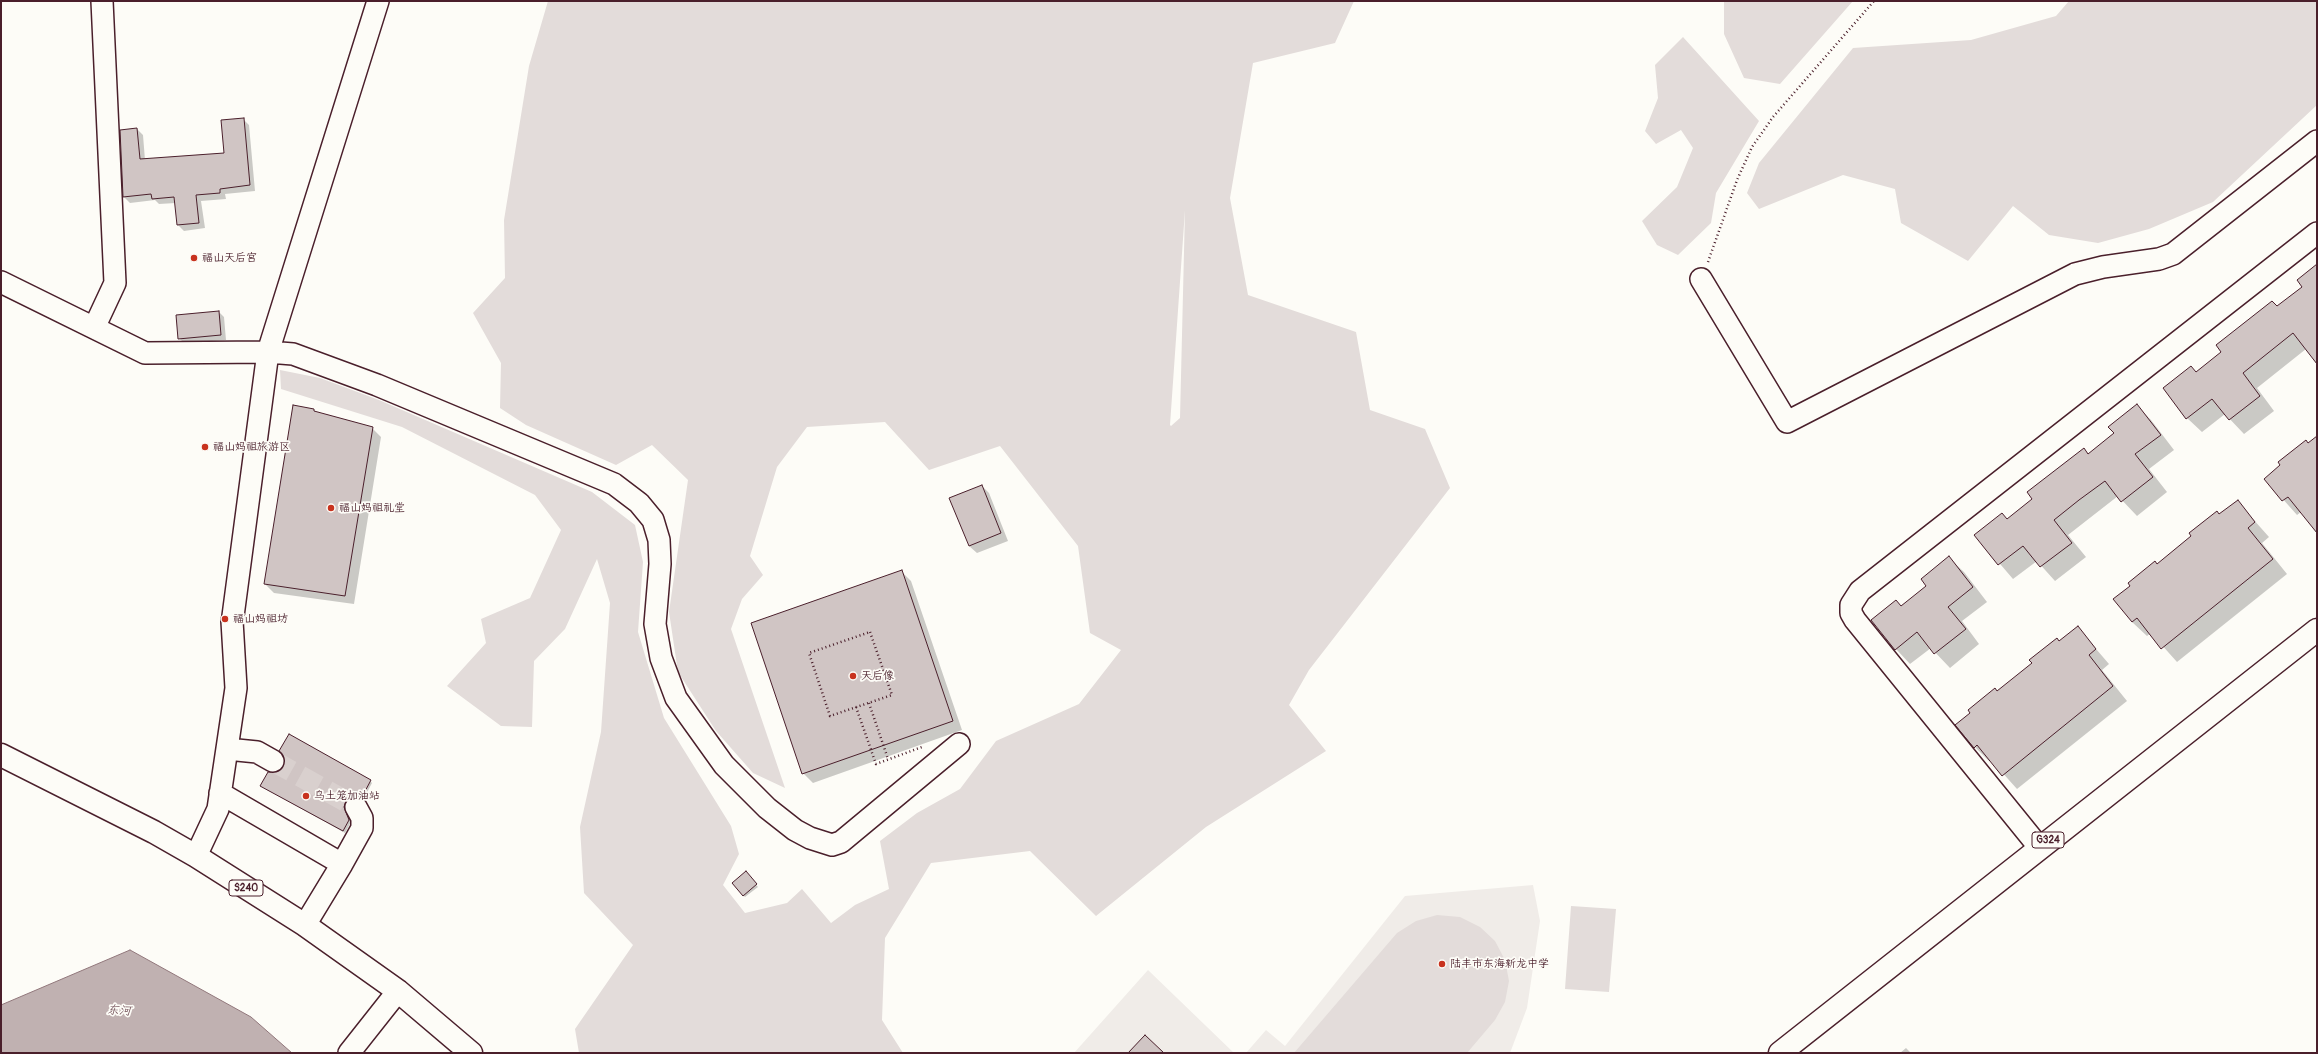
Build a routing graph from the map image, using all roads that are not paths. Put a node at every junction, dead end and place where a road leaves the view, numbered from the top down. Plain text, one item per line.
1 (102, 1) edge
2 (378, 1) edge
3 (2317, 141) edge
4 (2317, 233) edge
5 (1701, 279) road end
6 (1, 282) edge
7 (94, 328) junction
8 (268, 352) junction
9 (2317, 630) edge
10 (959, 744) dead end
11 (227, 749) junction
12 (1, 755) edge
13 (273, 761) tunnel mouth
14 (220, 793) junction
15 (356, 807) tunnel mouth
16 (2039, 847) junction
17 (196, 856) junction
18 (342, 864) junction
19 (305, 925) junction
20 (398, 991) junction
21 (350, 1053) edge
22 (471, 1053) edge
23 (1780, 1053) edge

1 - 7 street
2 - 8 street
3 - 5 street
4 - 16 street
6 - 7 street
7 - 8 street
8 - 10 street
8 - 11 street
9 - 16 main road, G324
11 - 13 street
11 - 14 street
12 - 17 main road, S240
14 - 17 street
14 - 18 street
15 - 18 street
16 - 23 main road, G324
17 - 19 main road, S240
18 - 19 street
19 - 20 main road, S240
20 - 21 street
20 - 22 main road, S240

